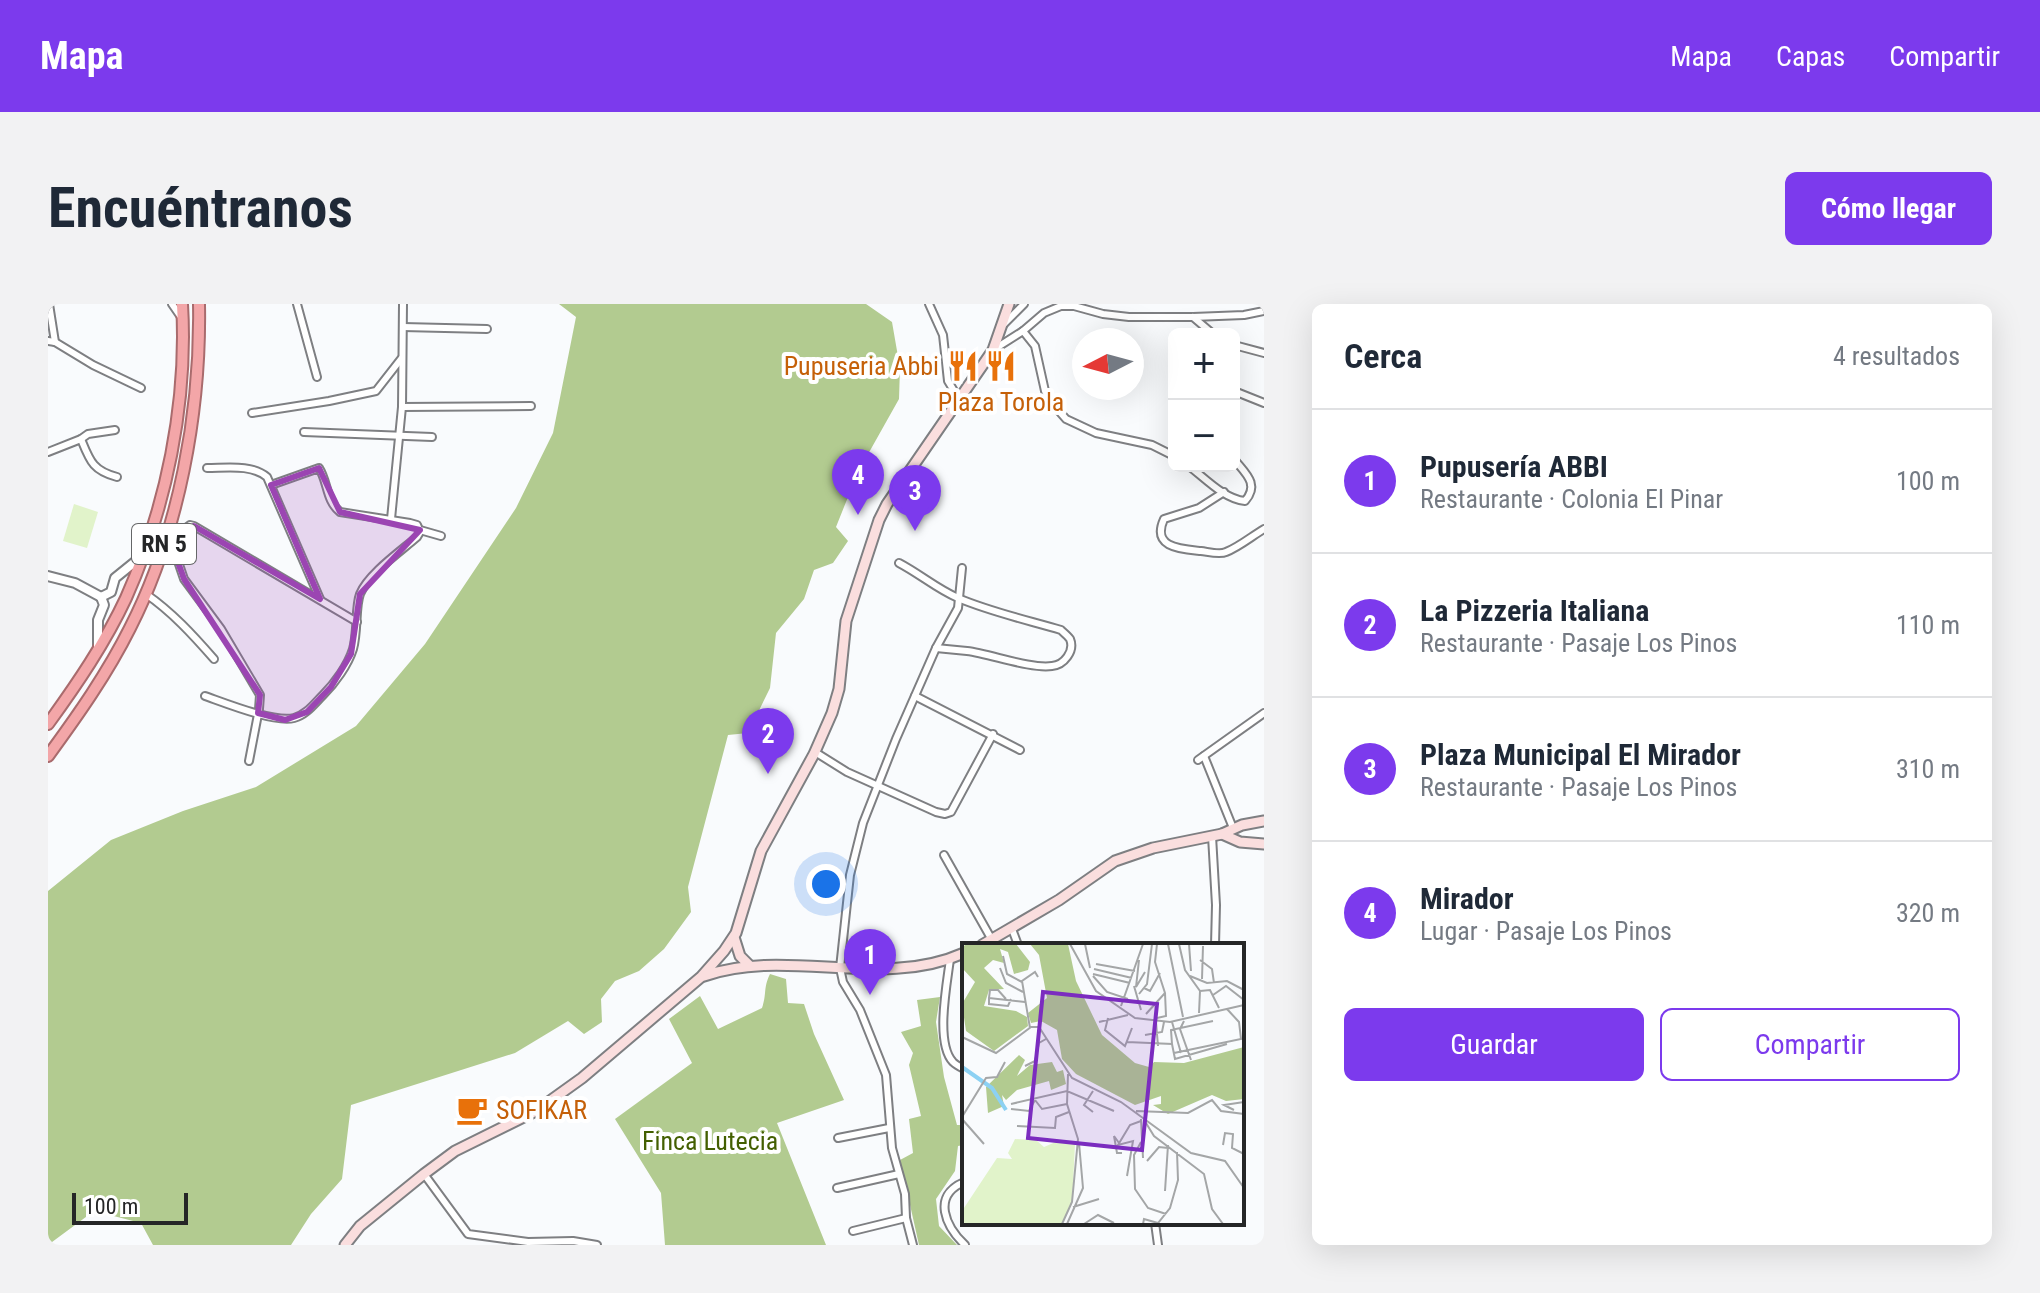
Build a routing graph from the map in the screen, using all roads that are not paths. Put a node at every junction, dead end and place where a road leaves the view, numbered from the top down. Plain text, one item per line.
1 (49, 304) edge
2 (172, 304) edge
3 (182, 304) edge
4 (199, 304) edge
5 (297, 304) edge
6 (403, 304) edge
7 (929, 304) edge
8 (1015, 306) edge
9 (1264, 311) edge
10 (1193, 317) junction
11 (183, 319) junction
12 (403, 327) junction
13 (1206, 328) edge
14 (487, 329) dead end
15 (1023, 331) junction
16 (52, 342) edge
17 (1240, 347) edge
18 (993, 350) junction
19 (1264, 353) edge
20 (401, 359) junction
21 (317, 377) dead end
22 (141, 388) dead end
23 (1240, 393) edge
24 (959, 399) junction
25 (1264, 403) edge
26 (531, 406) dead end
27 (402, 407) junction
28 (252, 413) dead end
29 (115, 430) dead end
30 (304, 432) dead end
31 (400, 436) junction
32 (432, 437) dead end
33 (81, 439) junction
34 (48, 452) edge
35 (1168, 453) edge
36 (1240, 467) edge
37 (207, 468) dead end
38 (1197, 472) edge
39 (117, 477) dead end
40 (271, 485) junction
41 (1224, 492) junction
42 (391, 519) junction
43 (1264, 529) edge
44 (420, 530) junction
45 (168, 532) junction
46 (441, 536) dead end
47 (175, 554) junction
48 (141, 557) junction
49 (899, 563) dead end
50 (962, 568) dead end
51 (48, 576) edge
52 (146, 594) junction
53 (101, 597) junction
54 (959, 598) junction
55 (320, 599) junction
56 (357, 622) junction
57 (936, 648) junction
58 (98, 650) junction
59 (214, 659) dead end
60 (205, 696) dead end
61 (915, 696) junction
62 (258, 713) junction
63 (1264, 713) edge
64 (48, 724) edge
65 (993, 734) junction
66 (1020, 750) dead end
67 (815, 752) junction
68 (48, 756) edge
69 (249, 761) dead end
70 (878, 786) junction
71 (1263, 818) edge
72 (1233, 828) junction
73 (1217, 835) junction
74 (1264, 844) edge
75 (944, 855) dead end
76 (1012, 929) junction
77 (734, 937) junction
78 (992, 940) junction
79 (986, 943) edge
80 (1017, 943) edge
81 (1215, 943) edge
82 (962, 954) edge
83 (950, 959) junction
84 (749, 965) junction
85 (840, 968) junction
86 (701, 977) junction
87 (962, 1068) edge
88 (889, 1128) junction
89 (838, 1138) dead end
90 (424, 1174) junction
91 (899, 1174) junction
92 (962, 1182) edge
93 (837, 1188) dead end
94 (906, 1218) junction
95 (1155, 1225) edge
96 (853, 1231) dead end
97 (345, 1245) edge
98 (597, 1245) edge
99 (913, 1245) edge
100 (965, 1245) edge
101 (1158, 1245) edge

1 - 16 street
2 - 11 street
3 - 11 highway, RN 5
4 - 45 highway, RN 5
5 - 21 street
6 - 12 street
7 - 24 street
8 - 18 main road
9 - 10 street
10 - 13 street
10 - 15 street
11 - 48 highway, RN 5
12 - 14 street
12 - 20 street
15 - 18 street
15 - 35 street
16 - 22 street
17 - 19 street
18 - 24 main road
20 - 27 street
20 - 28 street
23 - 25 street
24 - 67 main road
26 - 27 street
27 - 31 street
29 - 33 street
30 - 31 street
31 - 32 street
31 - 42 street
33 - 34 street
33 - 39 street
36 - 41 street
37 - 40 street
38 - 41 street
40 - 42 street
40 - 55 street
41 - 43 street
42 - 44 street
44 - 46 street
44 - 56 street
45 - 47 street
45 - 52 highway, RN 5
47 - 55 street
47 - 62 street
48 - 53 street
48 - 58 highway, RN 5
49 - 54 street
50 - 54 street
51 - 53 street
52 - 59 street
52 - 68 highway, RN 5
53 - 58 street
54 - 57 street
54 - 57 street
55 - 56 street
56 - 62 street
57 - 61 street
58 - 64 highway, RN 5
60 - 62 street
61 - 65 street
61 - 70 street
62 - 69 street
63 - 72 street
65 - 66 street
65 - 70 street
67 - 70 street
67 - 77 main road
70 - 85 street
71 - 72 main road
72 - 73 main road
73 - 74 main road
73 - 76 main road
73 - 81 street
75 - 78 street
76 - 78 main road
76 - 80 street
77 - 84 main road
77 - 86 main road
78 - 79 main road
82 - 83 main road
83 - 85 main road
83 - 87 street
84 - 85 main road
84 - 86 main road
85 - 88 street
86 - 90 main road
88 - 89 street
88 - 91 street
90 - 97 main road
90 - 98 street
91 - 93 street
91 - 94 street
92 - 100 street
94 - 96 street
94 - 99 street
95 - 101 street

